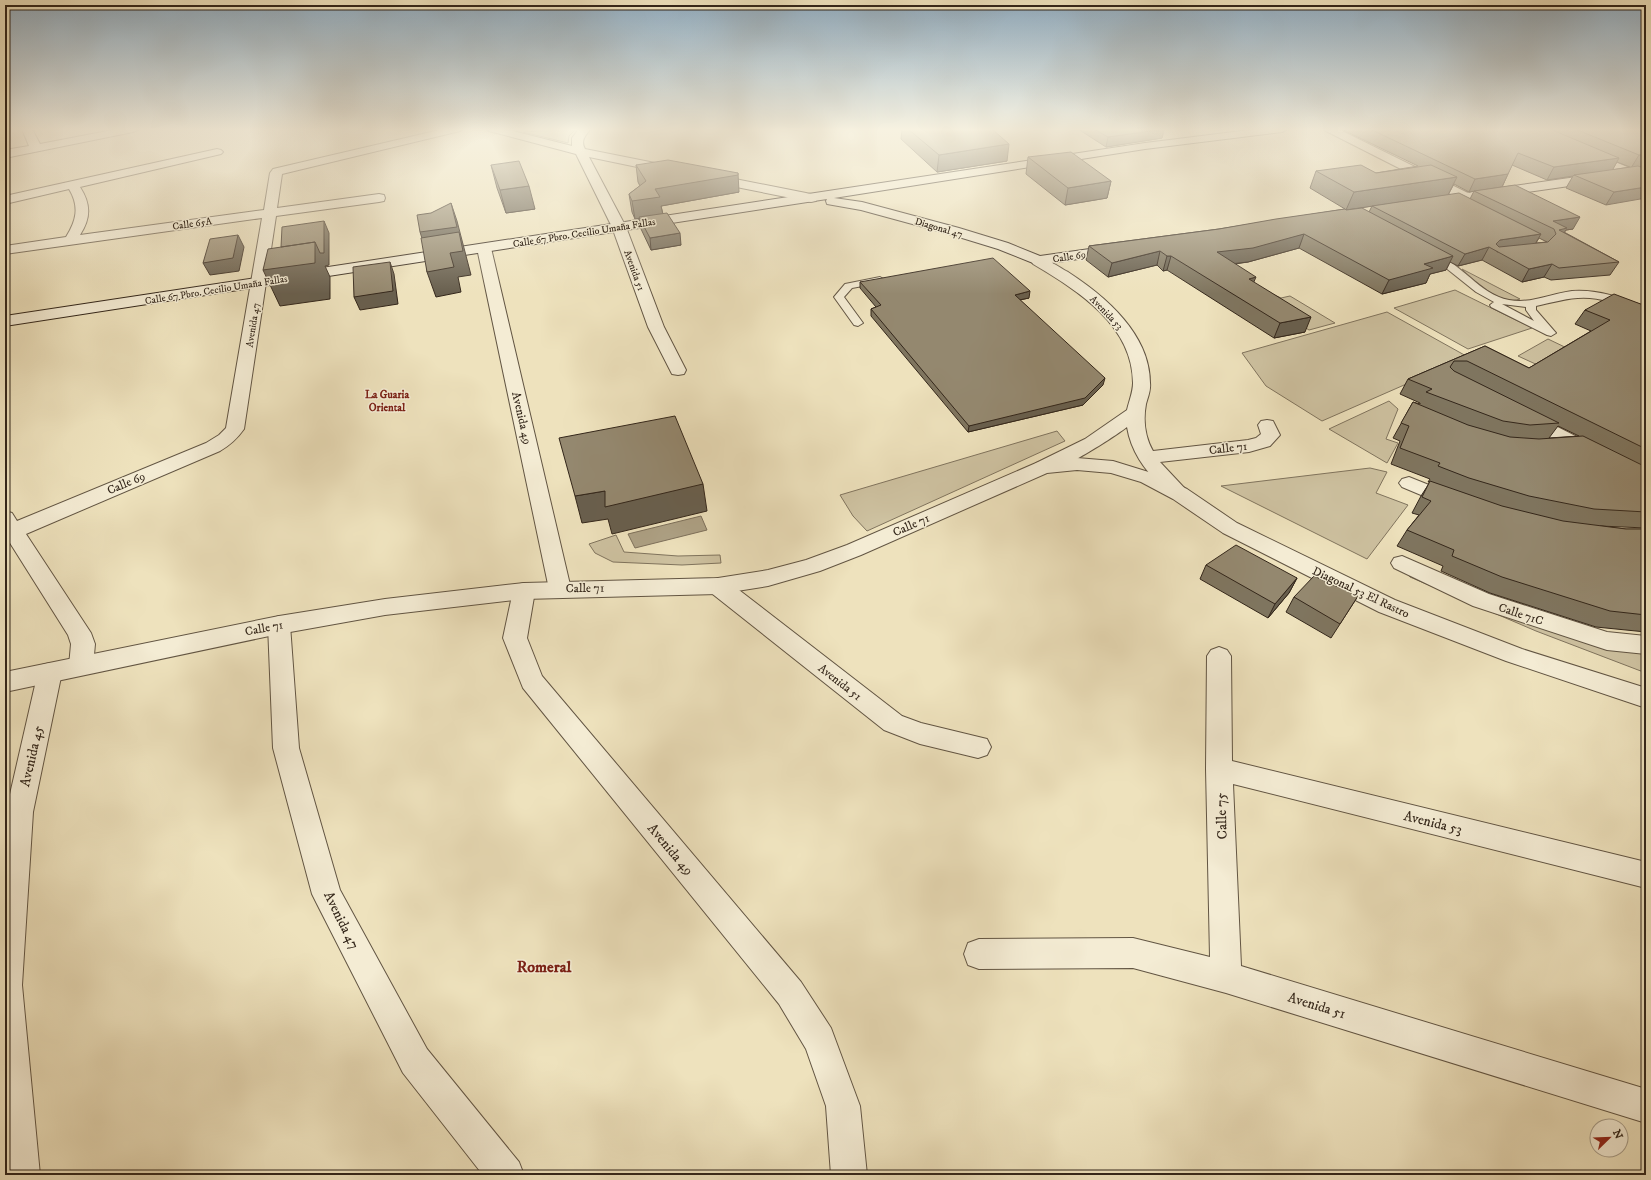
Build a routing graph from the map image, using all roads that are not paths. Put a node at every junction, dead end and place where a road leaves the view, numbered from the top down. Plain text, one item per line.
1 (77, 184) edge
2 (274, 184) edge
3 (597, 184) edge
4 (741, 184) edge
5 (902, 184) edge
6 (1432, 184) edge
7 (1567, 184) edge
8 (73, 185) junction
9 (864, 190) junction
10 (379, 198) dead end
11 (811, 198) junction
12 (5, 200) edge
13 (789, 201) junction
14 (1465, 202) junction
15 (1428, 203) edge
16 (862, 206) junction
17 (269, 213) junction
18 (619, 227) junction
19 (71, 240) junction
20 (1132, 247) edge
21 (484, 248) junction
22 (5, 250) edge
23 (1419, 250) edge
24 (1038, 261) junction
25 (894, 278) edge
26 (1467, 281) junction
27 (258, 282) junction
28 (1532, 305) junction
29 (1646, 311) edge
30 (5, 321) edge
31 (858, 323) dead end
32 (678, 370) dead end
33 (1136, 412) junction
34 (1514, 412) edge
35 (1268, 425) dead end
36 (235, 429) joint
37 (1577, 444) junction
38 (1545, 446) edge
39 (1147, 458) junction
40 (1604, 458) edge
41 (1043, 467) junction
42 (1409, 483) dead end
43 (1180, 494) junction
44 (1472, 508) edge
45 (9, 525) edge
46 (1402, 563) dead end
47 (718, 586) junction
48 (560, 589) junction
49 (524, 591) junction
50 (279, 625) junction
51 (1646, 645) edge
52 (1219, 656) dead end
53 (81, 666) junction
54 (50, 672) junction
55 (5, 682) edge
56 (1646, 698) edge
57 (978, 747) dead end
58 (1219, 769) junction
59 (1646, 875) edge
60 (979, 954) dead end
61 (1226, 977) junction
62 (1646, 1106) edge
63 (22, 1175) edge
64 (506, 1175) edge
65 (849, 1175) edge

1 - 8 street
2 - 17 street, Avenida 47
3 - 18 street, Avenida 51
4 - 11 street
5 - 9 street, Calle 67 Pbro. Cecilio Umaña Fallas
6 - 14 street
7 - 14 street
8 - 12 street
8 - 19 street
9 - 11 street, Calle 67 Pbro. Cecilio Umaña Fallas
9 - 16 street
10 - 17 street, Calle 65A
11 - 13 street, Calle 67 Pbro. Cecilio Umaña Fallas
13 - 16 street, Diagonal 47
13 - 18 street, Calle 67 Pbro. Cecilio Umaña Fallas
14 - 15 street
16 - 24 street, Diagonal 47
17 - 19 street, Calle 65A
17 - 27 street, Avenida 47
18 - 21 street, Calle 67 Pbro. Cecilio Umaña Fallas
18 - 32 street, Avenida 51
19 - 22 street, Calle 65A
20 - 24 street, Calle 69
21 - 27 street, Calle 67 Pbro. Cecilio Umaña Fallas
21 - 48 street, Avenida 49
23 - 26 lane
24 - 33 street, Avenida 53
25 - 31 lane
26 - 28 lane
26 - 28 lane
27 - 30 street, Calle 67 Pbro. Cecilio Umaña Fallas
27 - 36 street, Avenida 47
28 - 29 lane
33 - 39 street, Diagonal 53 El Rastro
33 - 41 street, Calle 71
34 - 37 street
35 - 39 street, Calle 71
36 - 45 street, Calle 69
37 - 38 street
37 - 40 street
39 - 43 street, Diagonal 53 El Rastro
41 - 43 street
41 - 47 street, Calle 71
42 - 44 street
43 - 56 street, Diagonal 53 El Rastro
45 - 53 street
46 - 51 street, Calle 71C
47 - 48 street, Calle 71
47 - 57 street, Avenida 51
48 - 49 street, Calle 71
49 - 50 street, Calle 71
49 - 65 street, Avenida 49
50 - 53 street, Calle 71
50 - 64 street, Avenida 47
52 - 58 street, Calle 75
53 - 54 street, Calle 71
54 - 55 street, Calle 71
54 - 63 street, Avenida 45
58 - 59 street, Avenida 53
58 - 61 street, Calle 75
60 - 61 street, Avenida 51
61 - 62 street, Avenida 51

